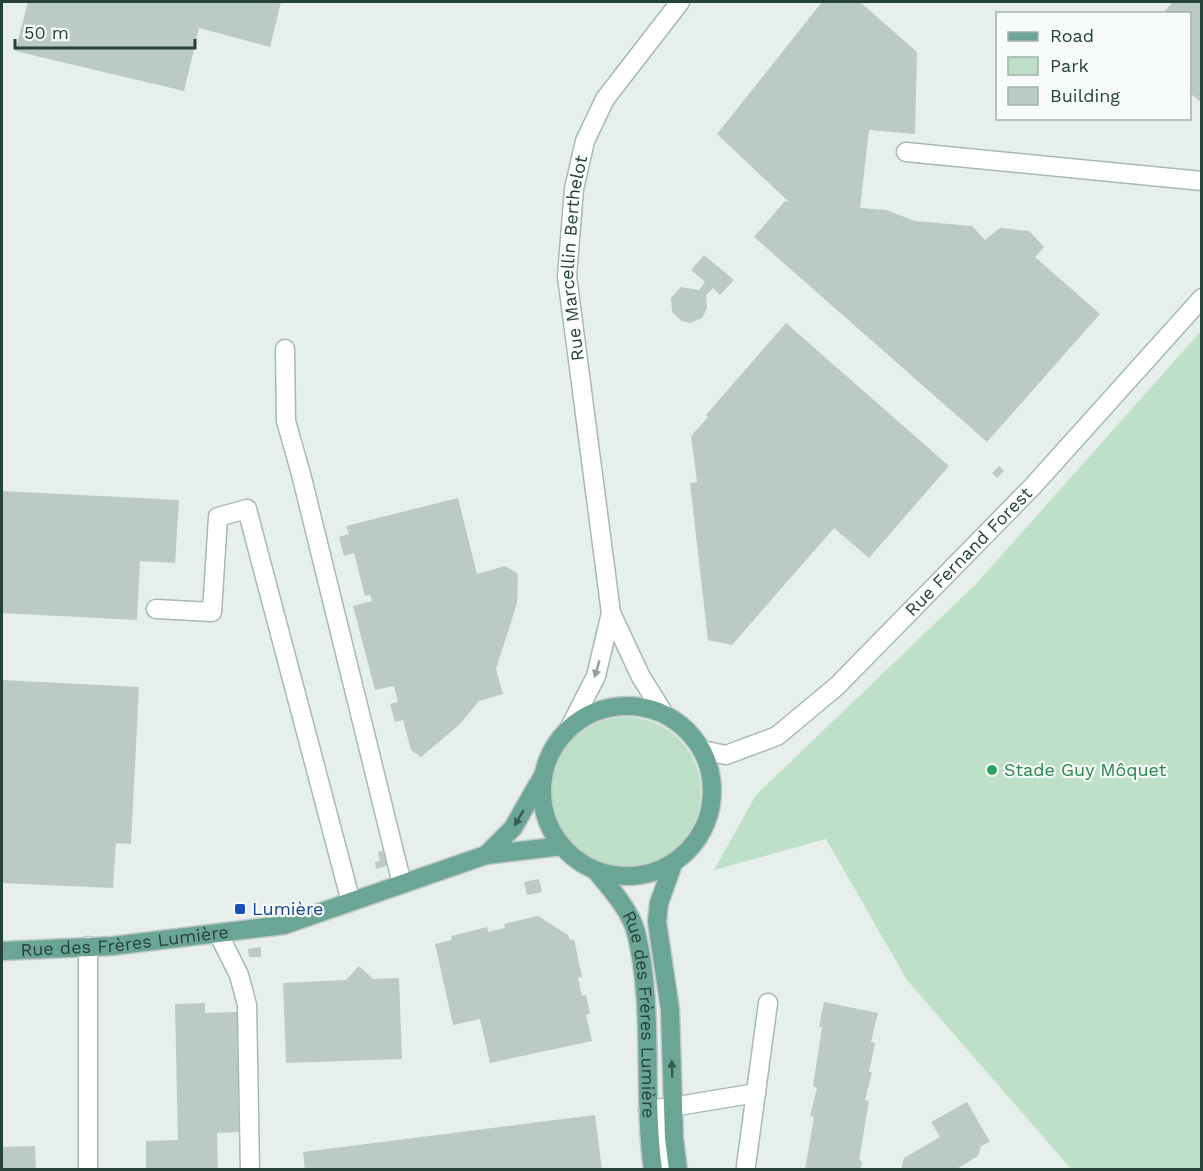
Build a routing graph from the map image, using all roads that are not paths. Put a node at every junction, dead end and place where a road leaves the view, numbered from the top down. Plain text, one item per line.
1 (680, 2) edge
2 (906, 152) dead end
3 (1202, 181) edge
4 (1202, 298) edge
5 (285, 350) dead end
6 (156, 609) dead end
7 (611, 613) junction
8 (664, 714) junction
9 (569, 729) junction
10 (702, 750) junction
11 (544, 775) junction
12 (562, 846) junction
13 (486, 855) junction
14 (673, 864) junction
15 (596, 871) junction
16 (402, 884) junction
17 (351, 902) junction
18 (218, 933) junction
19 (88, 946) junction
20 (2, 951) edge
21 (768, 1003) dead end
22 (756, 1094) junction
23 (661, 1109) junction
24 (746, 1166) dead end
25 (88, 1170) edge
26 (250, 1170) edge
27 (652, 1170) edge
28 (666, 1170) edge
29 (678, 1170) edge

1 - 7 street, Rue Marcellin Berthelot
2 - 3 street
4 - 10 street, Rue Fernand Forest
5 - 16 street
6 - 17 street
7 - 8 street, Rue Marcellin Berthelot
7 -> 9 street, Rue Marcellin Berthelot
8 - 9 main road
8 - 10 main road
9 - 11 main road
10 - 14 main road
11 - 12 main road
11 -> 13 main road, Rue des Frères Lumière
12 - 13 main road, Rue des Frères Lumière
12 - 15 main road
13 - 16 main road, Rue des Frères Lumière
14 - 15 main road
23 -> 14 main road, Rue des Frères Lumière
15 - 23 main road, Rue des Frères Lumière
16 - 17 main road, Rue des Frères Lumière
17 - 18 main road, Rue des Frères Lumière
18 - 19 main road, Rue des Frères Lumière
18 - 26 street
19 - 20 main road, Rue des Frères Lumière
19 - 25 street
21 - 22 street
22 - 23 street
22 - 24 street
23 - 27 main road, Rue des Frères Lumière
23 - 28 street
23 - 29 main road, Rue des Frères Lumière

